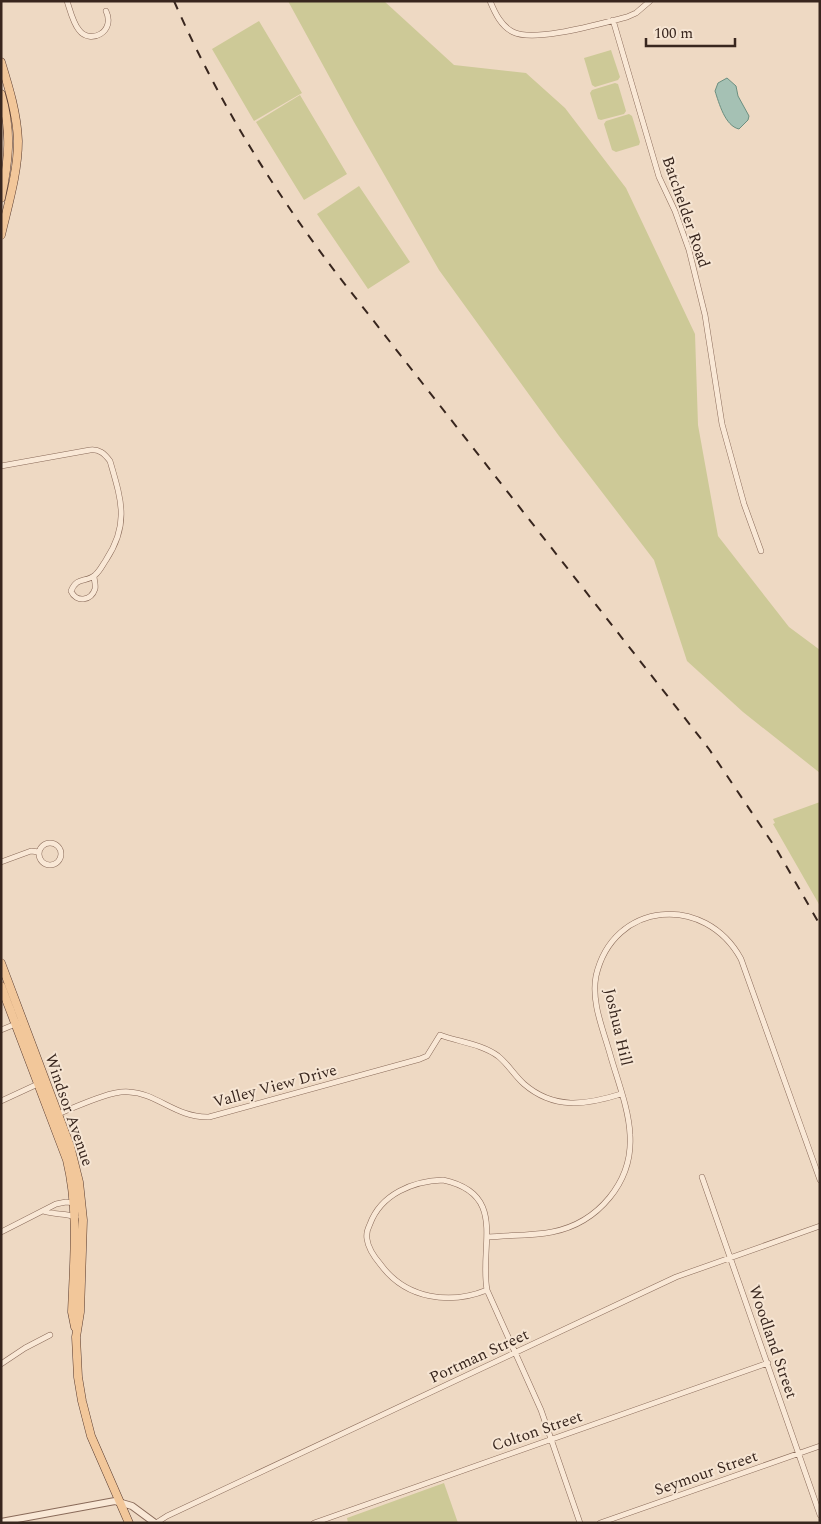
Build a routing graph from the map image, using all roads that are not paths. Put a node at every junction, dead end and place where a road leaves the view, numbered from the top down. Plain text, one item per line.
1 (67, 1) edge
2 (490, 1) edge
3 (650, 1) edge
4 (106, 11) dead end
5 (613, 20) junction
6 (1, 62) edge
7 (1, 94) edge
8 (1, 198) edge
9 (1, 235) edge
10 (1, 466) edge
11 (761, 551) dead end
12 (94, 576) junction
13 (40, 852) junction
14 (1, 862) edge
15 (1, 963) edge
16 (1, 986) edge
17 (19, 1022) junction
18 (1, 1030) edge
19 (42, 1082) junction
20 (621, 1094) junction
21 (1, 1101) edge
22 (54, 1116) junction
23 (702, 1177) dead end
24 (820, 1180) edge
25 (78, 1203) junction
26 (43, 1211) junction
27 (74, 1216) junction
28 (83, 1220) junction
29 (820, 1226) edge
30 (1, 1232) edge
31 (488, 1237) junction
32 (730, 1257) junction
33 (487, 1290) junction
34 (76, 1332) junction
35 (50, 1335) dead end
36 (515, 1353) junction
37 (1, 1364) edge
38 (768, 1364) junction
39 (550, 1440) junction
40 (820, 1446) edge
41 (798, 1454) junction
42 (120, 1501) junction
43 (820, 1515) edge
44 (1, 1522) edge
45 (129, 1523) edge
46 (155, 1523) edge
47 (314, 1523) edge
48 (580, 1523) edge
49 (600, 1523) edge

1 - 4 street
2 - 5 street
3 - 5 street
5 - 11 street, Batchelder Road
6 - 9 main road
7 - 8 main road
10 - 12 street
12 - 12 street
13 - 13 street
13 - 14 street
15 - 17 main road, Windsor Avenue
16 - 17 main road, Windsor Avenue
17 - 18 street
17 - 19 main road, Windsor Avenue
19 - 21 street
19 - 22 main road, Windsor Avenue
20 - 22 street, Valley View Drive
20 - 24 street, Joshua Hill
20 - 31 street, Joshua Hill
22 - 25 main road, Windsor Avenue
23 - 32 street, Woodland Street
25 - 26 street
25 - 27 main road, Windsor Avenue
25 - 28 main road, Windsor Avenue
26 - 27 street
26 - 30 street
27 - 28 street
27 - 34 main road, Windsor Avenue
28 - 34 main road, Windsor Avenue
29 - 32 street, Portman Street
31 - 33 street
31 - 33 street
32 - 36 street, Portman Street
32 - 38 street, Woodland Street
33 - 36 street
34 - 42 main road, Windsor Avenue
35 - 37 street
36 - 39 street
36 - 46 street, Portman Street
38 - 39 street, Colton Street
38 - 41 street, Woodland Street
39 - 47 street, Colton Street
39 - 48 street
40 - 41 street, Seymour Street
41 - 43 street, Woodland Street
41 - 49 street, Seymour Street
42 - 44 street
42 - 45 main road, Windsor Avenue
42 - 46 street

